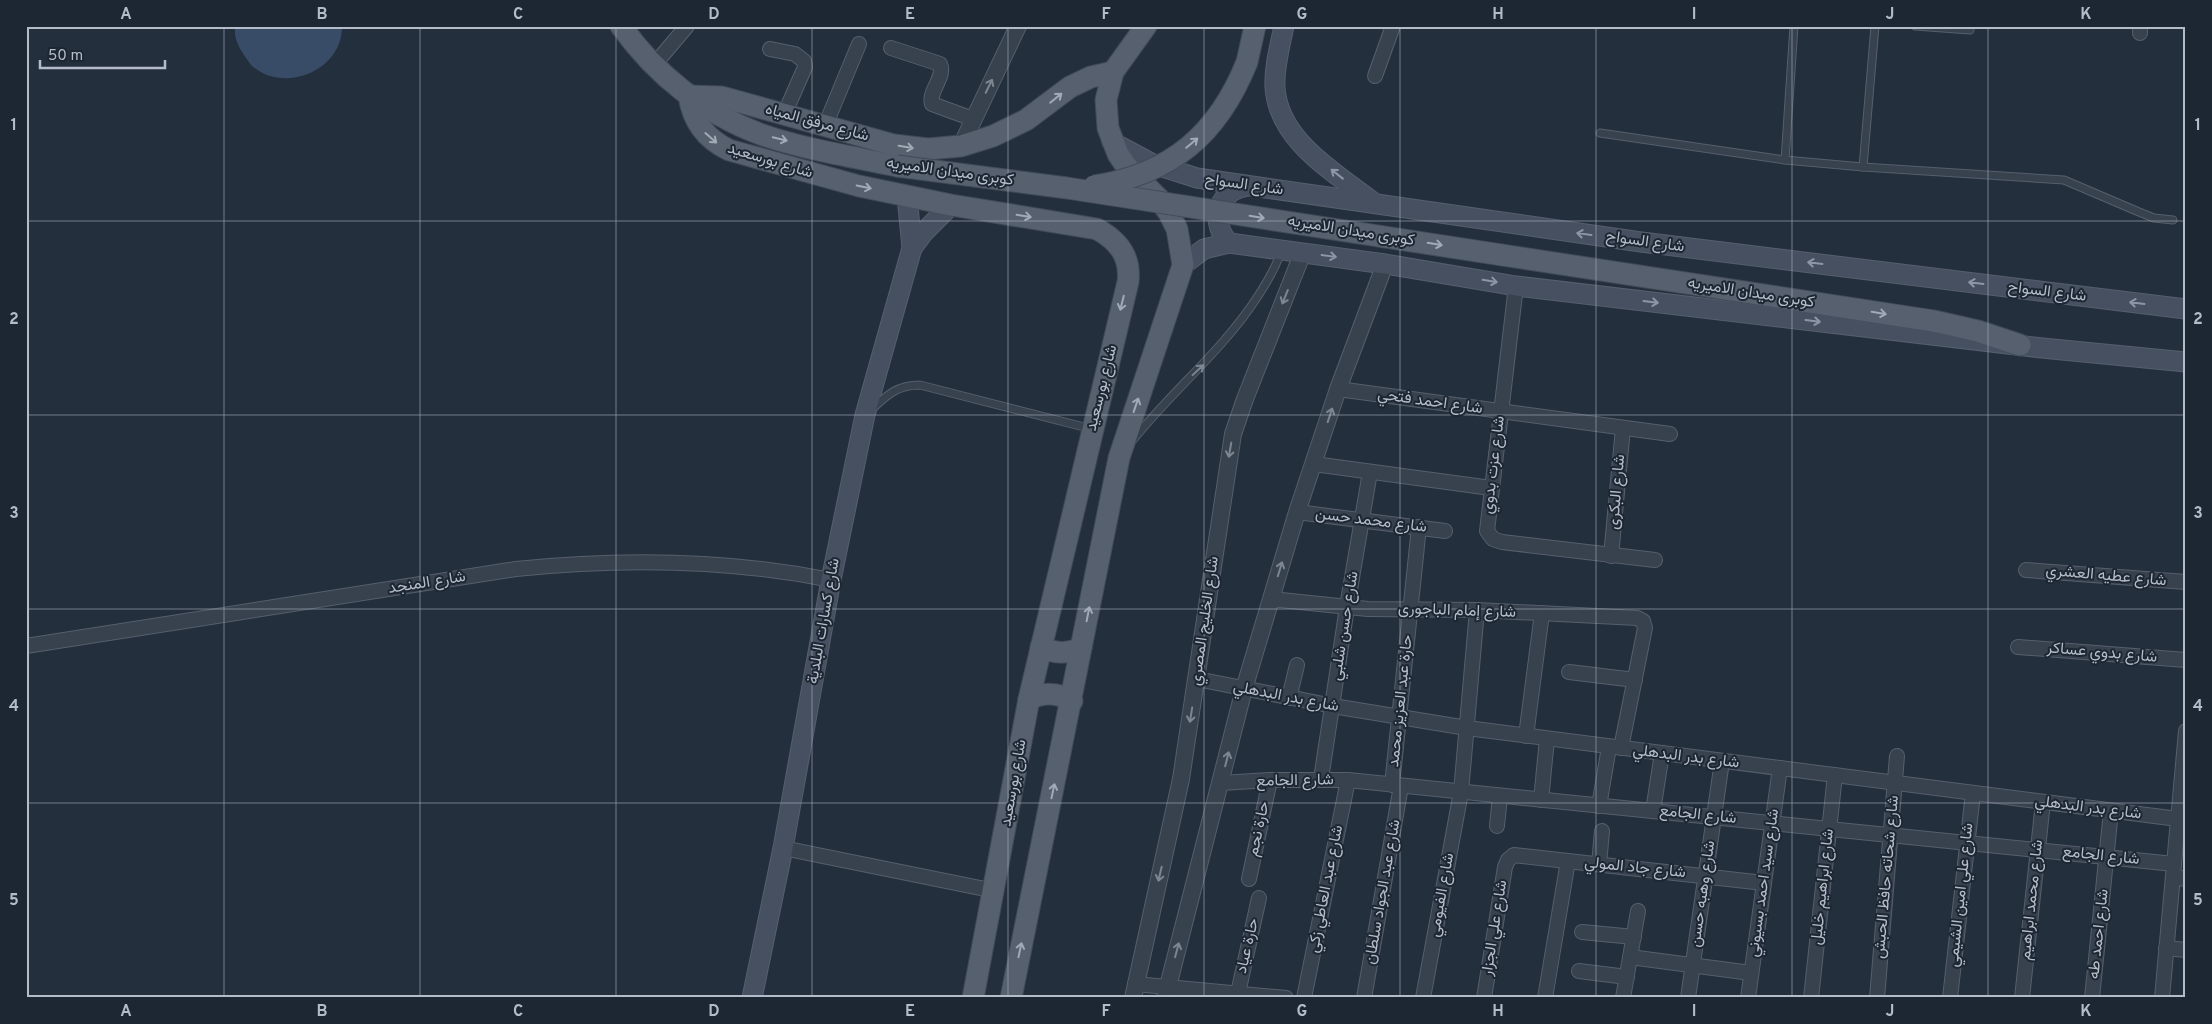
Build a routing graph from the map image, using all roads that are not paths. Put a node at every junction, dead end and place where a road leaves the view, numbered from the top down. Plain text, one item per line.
1 (621, 26) edge
2 (687, 26) edge
3 (1018, 26) edge
4 (1146, 26) edge
5 (1255, 26) edge
6 (1284, 26) edge
7 (1394, 26) edge
8 (1794, 26) edge
9 (1875, 26) edge
10 (1915, 26) edge
11 (1970, 30) dead end
12 (859, 44) dead end
13 (891, 48) dead end
14 (770, 49) dead end
15 (654, 65) junction
16 (1113, 72) junction
17 (1375, 76) dead end
18 (689, 96) junction
19 (784, 115) junction
20 (973, 119) junction
21 (825, 126) junction
22 (1600, 133) dead end
23 (1112, 142) junction
24 (961, 146) junction
25 (1785, 160) junction
26 (1863, 167) junction
27 (1249, 186) junction
28 (1067, 188) junction
29 (907, 196) junction
30 (1375, 204) junction
31 (951, 205) junction
32 (2173, 220) dead end
33 (1229, 243) junction
34 (912, 248) junction
35 (1281, 249) junction
36 (1303, 252) junction
37 (1385, 264) junction
38 (1182, 265) junction
39 (1516, 286) junction
40 (2186, 309) edge
41 (2020, 346) junction
42 (2186, 362) edge
43 (1338, 389) junction
44 (1500, 411) junction
45 (865, 416) junction
46 (1623, 428) junction
47 (1092, 429) junction
48 (1670, 434) dead end
49 (1119, 458) junction
50 (1314, 464) junction
51 (1370, 472) junction
52 (1491, 488) junction
53 (1297, 512) junction
54 (1363, 520) junction
55 (1419, 527) junction
56 (1445, 531) dead end
57 (1611, 556) junction
58 (1655, 560) dead end
59 (2026, 570) dead end
60 (831, 580) junction
61 (2186, 582) edge
62 (1271, 598) junction
63 (1347, 607) junction
64 (1411, 608) junction
65 (1477, 610) junction
66 (1542, 613) junction
67 (26, 646) edge
68 (1041, 647) junction
69 (2018, 647) dead end
70 (1081, 648) junction
71 (2186, 660) edge
72 (1297, 666) dead end
73 (1569, 672) dead end
74 (1197, 679) junction
75 (1635, 680) junction
76 (1244, 689) junction
77 (1290, 698) junction
78 (1030, 699) junction
79 (1072, 700) junction
80 (1333, 706) junction
81 (1399, 717) junction
82 (1467, 728) junction
83 (2186, 731) edge
84 (1526, 736) junction
85 (1547, 739) junction
86 (1615, 747) junction
87 (1662, 753) junction
88 (1897, 756) dead end
89 (1722, 761) junction
90 (1780, 768) junction
91 (1835, 775) junction
92 (1321, 779) junction
93 (1270, 780) junction
94 (1348, 780) junction
95 (1221, 783) junction
96 (1895, 784) junction
97 (1396, 785) junction
98 (1461, 792) junction
99 (1972, 793) junction
100 (1500, 796) junction
101 (1542, 800) junction
102 (2042, 802) junction
103 (1599, 806) junction
104 (2111, 810) junction
105 (1653, 811) junction
106 (1714, 817) junction
107 (2178, 819) junction
108 (1772, 823) junction
109 (1496, 826) dead end
110 (1830, 829) junction
111 (1602, 831) dead end
112 (1891, 835) junction
113 (2181, 836) edge
114 (1967, 843) junction
115 (784, 848) junction
116 (2038, 850) junction
117 (2106, 858) junction
118 (1508, 860) joint
119 (1568, 861) junction
120 (1599, 864) junction
121 (2177, 873) edge
122 (1706, 876) junction
123 (1249, 879) dead end
124 (1764, 883) junction
125 (995, 891) junction
126 (1259, 898) dead end
127 (1638, 911) dead end
128 (1582, 932) dead end
129 (1634, 937) junction
130 (2166, 948) junction
131 (2186, 950) edge
132 (1630, 957) junction
133 (1693, 966) junction
134 (1579, 971) dead end
135 (1751, 974) junction
136 (1627, 977) junction
137 (1134, 991) edge
138 (1166, 992) edge
139 (1238, 993) junction
140 (752, 998) edge
141 (973, 998) edge
142 (1011, 998) edge
143 (1286, 998) edge
144 (1304, 998) edge
145 (1364, 998) edge
146 (1424, 998) edge
147 (1484, 998) edge
148 (1545, 998) edge
149 (1623, 998) edge
150 (1688, 998) edge
151 (1748, 998) edge
152 (1811, 998) edge
153 (1876, 998) edge
154 (1950, 998) edge
155 (2022, 998) edge
156 (2092, 998) edge
157 (2162, 998) edge

1 - 15 main road
2 - 15 street
20 -> 3 street
4 - 16 main road
28 -> 5 main road, bridge
30 -> 6 main road
7 - 17 street
8 - 25 lane
9 - 26 lane
10 - 11 lane
12 - 21 street
13 - 20 street
14 - 19 street
15 - 18 main road
16 - 23 main road
24 -> 16 main road, شارع مرفق المياه
18 - 19 main road, شارع مرفق المياه
18 -> 28 main road, كوبرى ميدان الاميريه, bridge
18 -> 29 main road, شارع بورسعيد
19 - 21 main road, شارع مرفق المياه
20 - 24 street
21 -> 24 main road, شارع مرفق المياه
22 - 25 lane
23 - 27 main road, شارع السواح
23 - 38 main road
25 - 26 lane
26 - 32 lane
27 - 30 main road, شارع السواح
27 - 33 main road
28 -> 41 main road, كوبرى ميدان الاميريه, bridge
29 - 31 main road, شارع بورسعيد
29 - 34 main road, شارع كسارات البلدية
40 -> 30 main road, شارع السواح
31 - 34 main road, شارع كسارات البلدية
31 -> 47 main road, شارع بورسعيد
33 - 35 main road
33 - 38 main road
34 - 45 main road, شارع كسارات البلدية
35 - 36 main road
49 -> 35 lane
36 -> 37 main road
36 -> 74 street, شارع الخليج المصري
37 -> 39 main road
37 - 43 street
49 -> 38 main road
39 -> 41 main road
39 - 44 street, شارع عزت بدوي
41 - 42 main road
43 - 44 street, شارع احمد فتحي
50 -> 43 street
44 - 46 street, شارع احمد فتحي
44 - 52 street, شارع عزت بدوي
45 - 47 lane
45 - 60 main road, شارع كسارات البلدية
46 - 48 street, شارع احمد فتحي
46 - 57 street, شارع البكرى
47 - 68 main road, شارع بورسعيد
70 -> 49 main road
50 - 51 street
50 - 53 street
51 - 52 street
51 - 54 street, شارع حسن شلبي
52 - 57 street, شارع عزت بدوي
53 - 54 street, شارع محمد حسن
62 -> 53 street
54 - 55 street, شارع محمد حسن
54 - 63 street, شارع حسن شلبي
55 - 56 street, شارع محمد حسن
55 - 64 street, حارة عبد العزيز محمد
57 - 58 street, شارع عزت بدوي
59 - 61 street, شارع عطيه العشري
60 - 67 street, شارع المنجد
60 - 115 main road, شارع كسارات البلدية
62 - 63 street, شارع إمام الباجورى
62 - 76 street
63 - 64 street, شارع إمام الباجورى
63 - 80 street, شارع حسن شلبي
64 - 65 street, شارع إمام الباجورى
64 - 81 street, حارة عبد العزيز محمد
65 - 66 street, شارع إمام الباجورى
65 - 82 street, شارع الفيومي
66 - 75 street, شارع إمام الباجورى
66 - 84 street
68 - 70 main road
68 - 78 main road, شارع بورسعيد
69 - 71 street, شارع بدوي عساكر
70 - 79 main road
72 - 77 street
73 - 75 street
74 - 76 street, شارع بدر البدهلي
74 -> 137 street, شارع الخليج المصري
75 - 86 street
76 - 77 street, شارع بدر البدهلي
95 -> 76 street
77 - 80 street, شارع بدر البدهلي
78 - 79 main road
78 - 125 main road, شارع بورسعيد
142 -> 79 main road
80 - 81 street, شارع بدر البدهلي
80 - 92 street, شارع حسن شلبي
81 - 82 street, شارع بدر البدهلي
81 - 97 street, حارة عبد العزيز محمد
82 - 84 street, شارع بدر البدهلي
82 - 98 street, شارع الفيومي
83 - 107 street
84 - 85 street, شارع بدر البدهلي
85 - 86 street, شارع بدر البدهلي
85 - 101 street
86 - 87 street, شارع بدر البدهلي
86 - 103 street
87 - 89 street, شارع بدر البدهلي
87 - 105 street
88 - 96 street, شارع شحاته حافظ الحبش
89 - 90 street, شارع بدر البدهلي
89 - 106 street, شارع وهبه حسن
90 - 91 street, شارع بدر البدهلي
90 - 108 street, شارع سيد احمد بسيوني
91 - 96 street, شارع بدر البدهلي
91 - 110 street, شارع ابراهيم خليل
92 - 93 street, شارع الجامع
92 - 94 street, شارع الجامع
93 - 95 street, شارع الجامع
93 - 123 street, حارة نجم
94 - 97 street, شارع الجامع
94 - 144 street, شارع عبد العاطي زكي
138 -> 95 street
96 - 99 street, شارع بدر البدهلي
96 - 112 street, شارع شحاته حافظ الحبش
97 - 98 street, شارع الجامع
97 - 145 street, شارع عبد الجواد سلطان
98 - 100 street, شارع الجامع
98 - 146 street, شارع الفيومي
99 - 102 street, شارع بدر البدهلي
99 - 114 street, شارع علي امين الشيمي
100 - 101 street, شارع الجامع
100 - 109 street
101 - 103 street, شارع الجامع
102 - 104 street, شارع بدر البدهلي
102 - 116 street, شارع محمد ابراهيم
103 - 105 street, شارع الجامع
104 - 107 street, شارع بدر البدهلي
104 - 117 street, شارع احمد طه
105 - 106 street, شارع الجامع
106 - 108 street, شارع الجامع
106 - 122 street, شارع وهبه حسن
107 - 113 street
108 - 110 street, شارع الجامع
108 - 124 street, شارع سيد احمد بسيوني
110 - 112 street, شارع الجامع
110 - 152 street, شارع ابراهيم خليل
111 - 120 street
112 - 114 street, شارع الجامع
112 - 153 street, شارع شحاته حافظ الحبش
113 - 121 street
114 - 116 street, شارع الجامع
114 - 154 street, شارع علي امين الشيمي
115 - 125 street
115 - 140 main road, شارع كسارات البلدية
116 - 117 street, شارع الجامع
116 - 155 street, شارع محمد ابراهيم
117 - 121 street, شارع الجامع
117 - 156 street, شارع احمد طه
118 - 119 street, شارع جاد المولي
118 - 147 street, شارع علي الجزار
119 - 120 street, شارع جاد المولي
119 - 148 street
120 - 122 street, شارع جاد المولي
121 - 130 street
122 - 124 street, شارع جاد المولي
122 - 133 street, شارع وهبه حسن
124 - 135 street, شارع سيد احمد بسيوني
125 - 141 main road, شارع بورسعيد
126 - 139 street, حارة عياد
127 - 129 street
128 - 129 street
129 - 132 street
130 - 131 street
130 - 157 street
132 - 133 street
132 - 136 street
133 - 135 street
133 - 150 street, شارع وهبه حسن
134 - 136 street
135 - 151 street, شارع سيد احمد بسيوني
136 - 149 street
137 - 138 street
138 - 139 street
139 - 143 street

